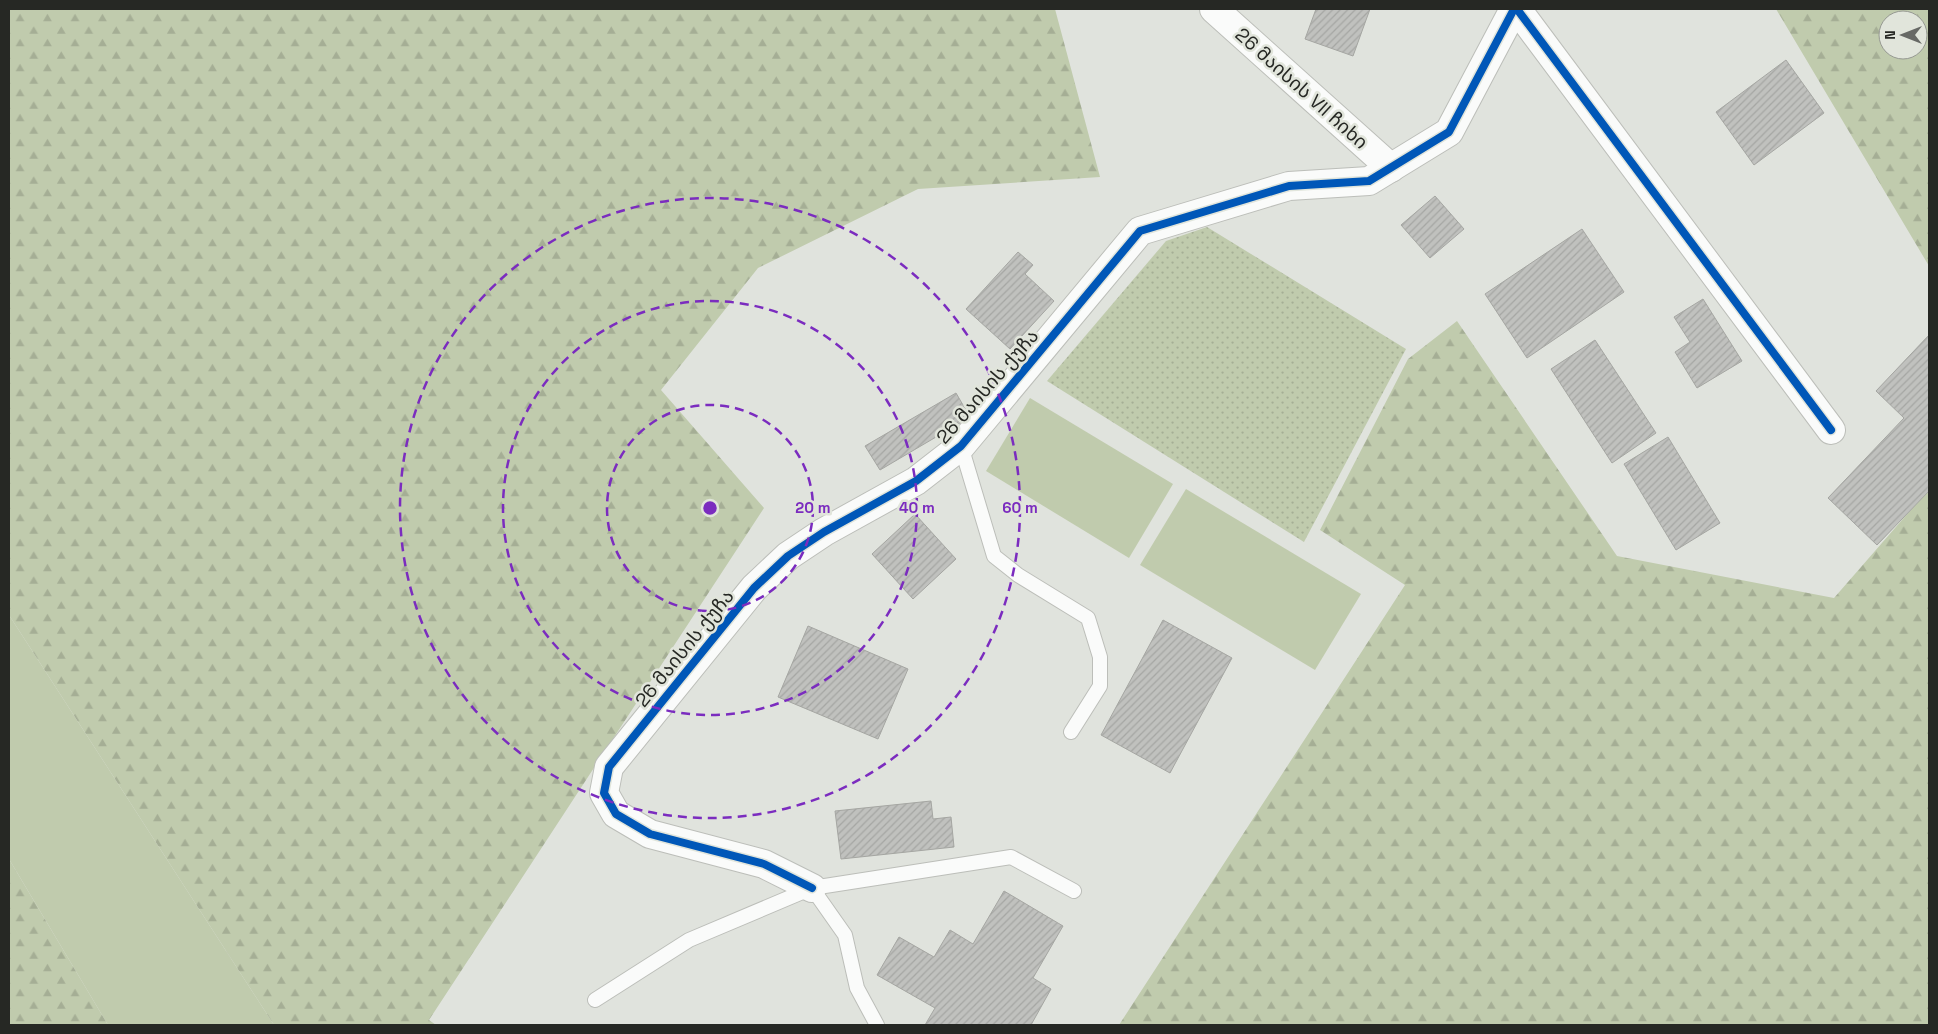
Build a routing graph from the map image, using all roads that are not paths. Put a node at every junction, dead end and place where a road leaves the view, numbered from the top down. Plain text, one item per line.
1 (1214, 9) edge
2 (1515, 9) edge
3 (1391, 168) junction
4 (1831, 430) dead end
5 (961, 446) junction
6 (1071, 732) dead end
7 (812, 888) junction
8 (1074, 891) dead end
9 (595, 1000) dead end
10 (877, 1025) edge

1 - 3 street, 26 მაისის VII ჩიხი
2 - 3 street, 26 მაისის ქუჩა
2 - 4 street
3 - 5 street, 26 მაისის ქუჩა
5 - 6 lane
5 - 7 street, 26 მაისის ქუჩა
7 - 8 lane
7 - 9 lane
7 - 10 lane

